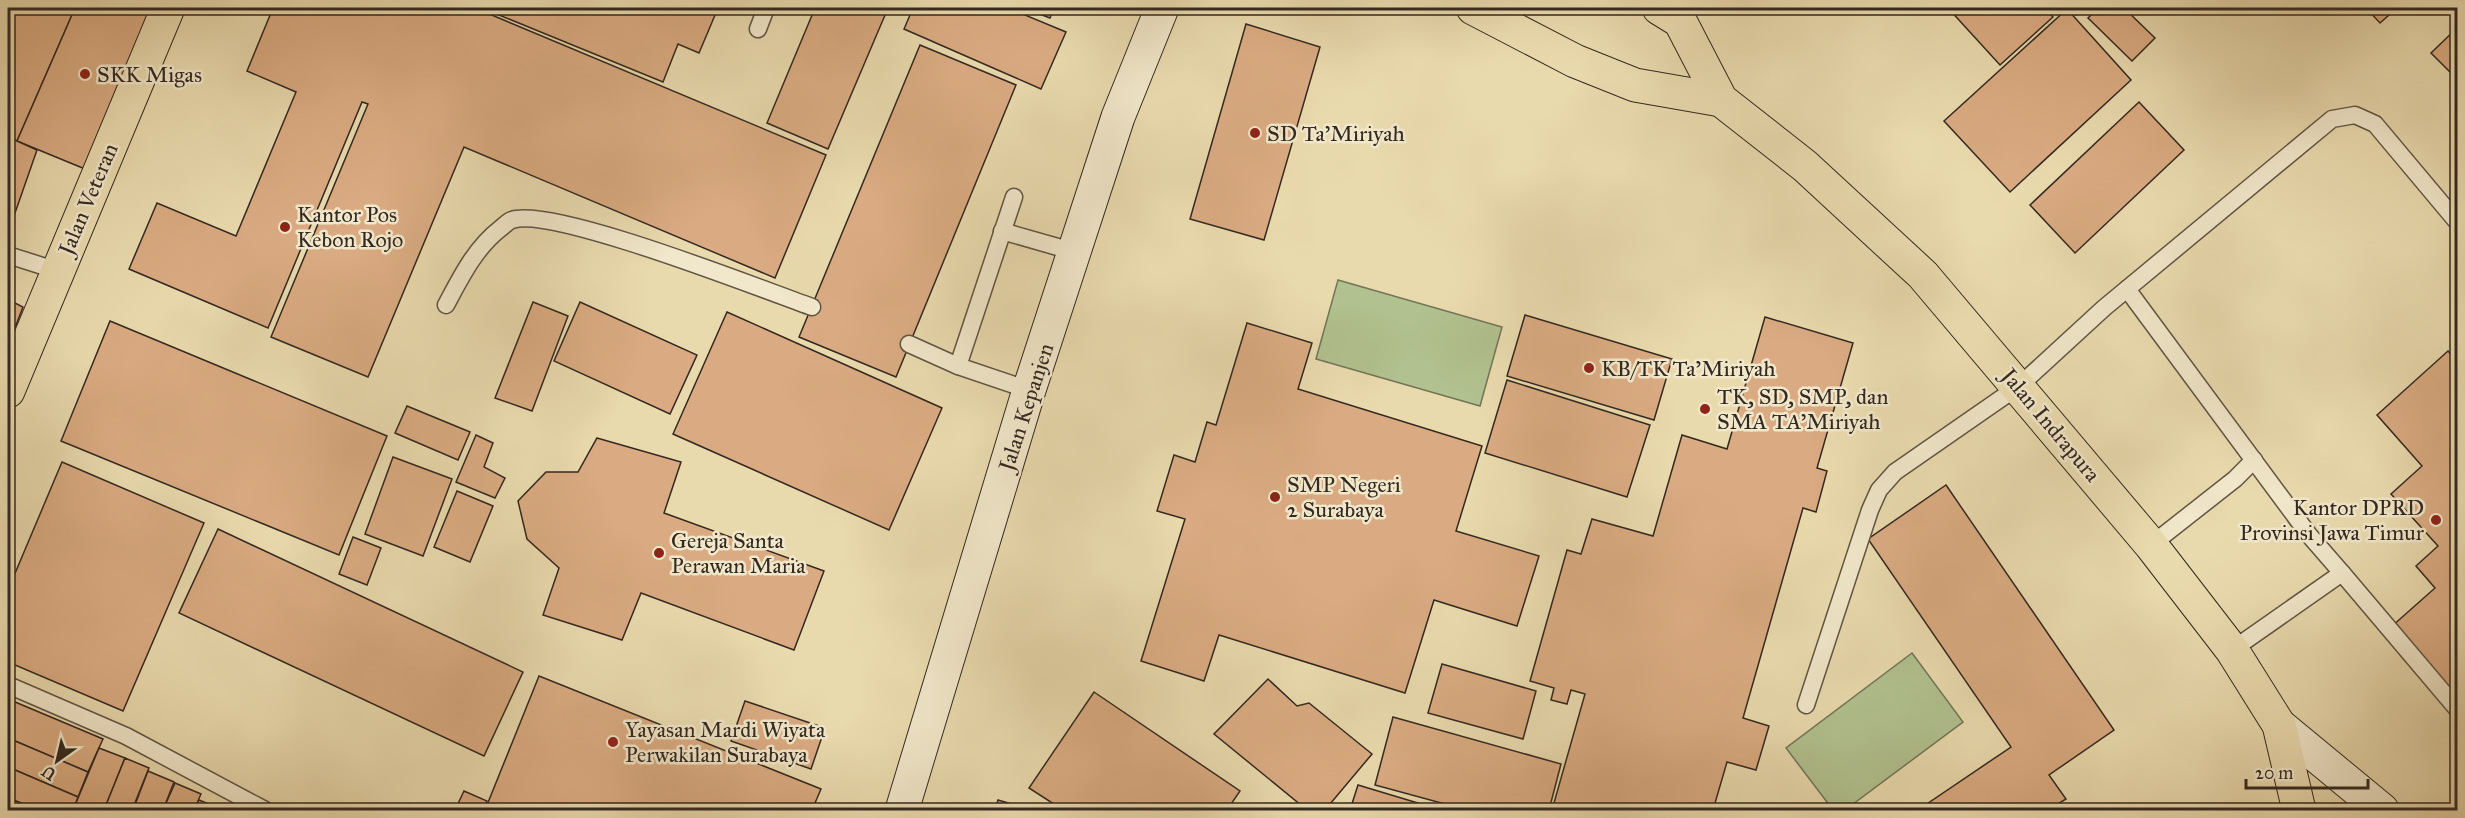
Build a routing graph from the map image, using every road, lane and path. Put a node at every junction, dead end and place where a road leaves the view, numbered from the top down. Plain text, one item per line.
1 (168, 8) edge
2 (766, 8) edge
3 (1162, 8) edge
4 (1473, 8) edge
5 (1672, 12) edge
6 (758, 29) dead end
7 (1721, 100) junction
8 (1014, 197) dead end
9 (2457, 223) edge
10 (1002, 231) junction
11 (1075, 252) junction
12 (8, 255) edge
13 (58, 271) junction
14 (2127, 289) junction
15 (446, 305) dead end
16 (812, 307) dead end
17 (909, 344) dead end
18 (958, 366) junction
19 (2019, 386) junction
20 (1029, 390) junction
21 (8, 391) edge
22 (2254, 460) junction
23 (2151, 545) junction
24 (2342, 573) junction
25 (2232, 650) junction
26 (8, 685) edge
27 (1806, 705) dead end
28 (2457, 710) edge
29 (2279, 725) junction
30 (265, 810) edge
31 (903, 810) edge
32 (2299, 810) edge
33 (2382, 810) edge

1 - 13 main road, Jalan Veteran
2 - 6 lane
3 - 11 street, Jalan Kepanjen
4 - 7 main road
5 - 7 main road
7 - 19 main road, Jalan Indrapura
8 - 10 lane
9 - 14 lane
10 - 11 lane
10 - 18 lane
11 - 20 street, Jalan Kepanjen
12 - 13 lane
13 - 21 main road, Jalan Veteran
14 - 19 lane
14 - 22 lane
15 - 16 lane
17 - 18 lane
18 - 20 lane
19 - 23 main road, Jalan Indrapura
19 - 27 lane
20 - 31 street, Jalan Kepanjen
22 - 23 lane
22 - 24 lane
23 - 25 main road, Jalan Indrapura
24 - 25 lane
24 - 28 lane
25 - 29 main road, Jalan Indrapura
26 - 30 lane
29 - 32 main road, Jalan Indrapura
29 - 33 street

